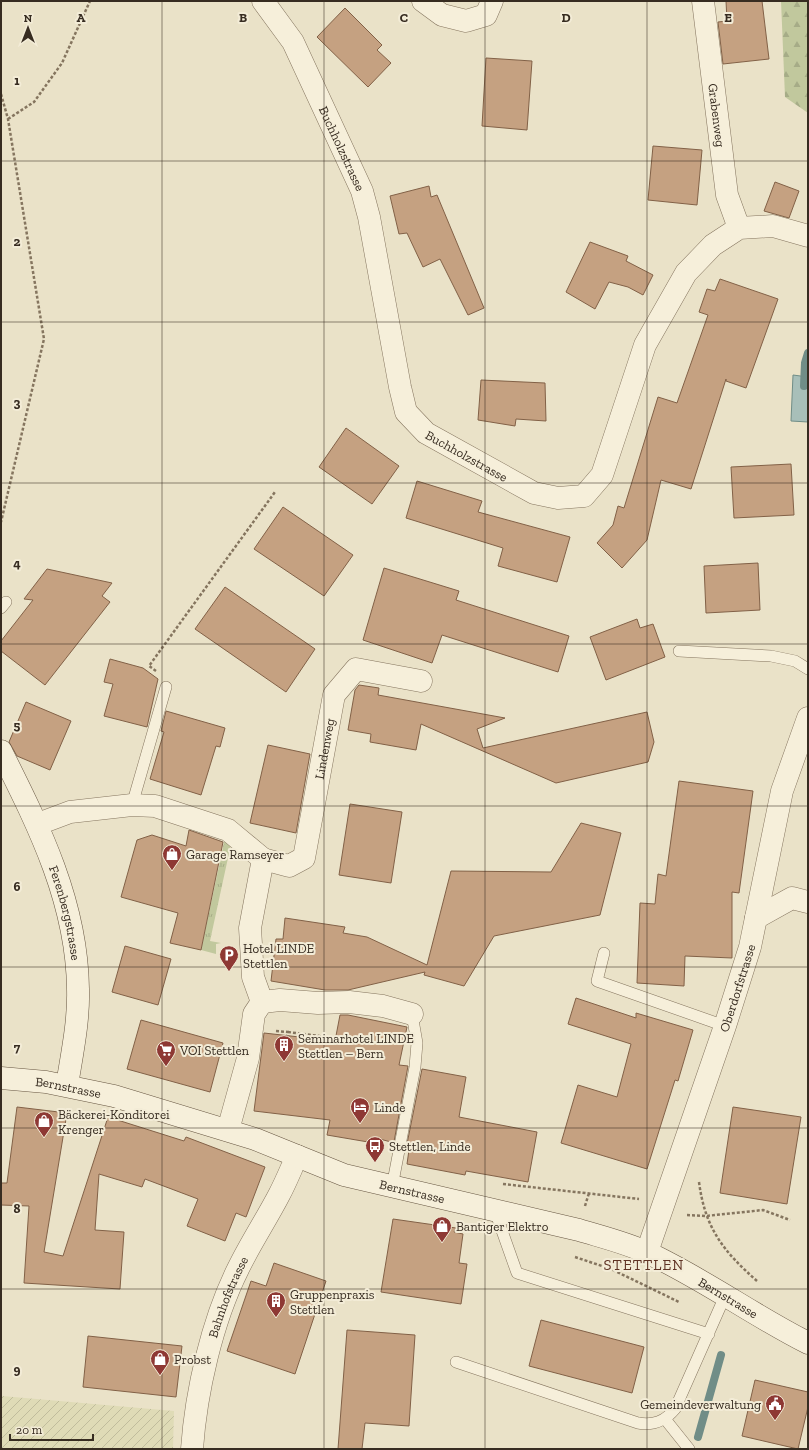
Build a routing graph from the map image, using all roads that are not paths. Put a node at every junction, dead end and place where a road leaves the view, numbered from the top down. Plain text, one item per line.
1 (263, 1) edge
2 (423, 1) edge
3 (492, 1) edge
4 (703, 1) edge
5 (739, 228) junction
6 (808, 236) edge
7 (680, 651) dead end
8 (808, 669) edge
9 (421, 681) dead end
10 (166, 687) road end
11 (808, 718) edge
12 (1, 751) edge
13 (132, 805) junction
14 (38, 824) junction
15 (263, 859) junction
16 (803, 897) edge
17 (756, 918) junction
18 (604, 953) dead end
19 (262, 1002) junction
20 (412, 1014) joint
21 (725, 1026) junction
22 (1, 1078) edge
23 (67, 1085) junction
24 (228, 1130) junction
25 (297, 1156) junction
26 (392, 1187) junction
27 (495, 1211) junction
28 (647, 1252) junction
29 (725, 1296) junction
30 (709, 1334) junction
31 (808, 1343) edge
32 (456, 1362) dead end
33 (665, 1420) junction
34 (192, 1449) edge
35 (689, 1449) edge

1 - 5 street, Buchholzstrasse
2 - 3 street
4 - 5 street, Grabenweg
5 - 6 street, Buchholzstrasse
7 - 8 lane
9 - 15 street, Lindenweg
10 - 13 lane
11 - 17 street, Oberdorfstrasse
12 - 14 street, Ferenbergstrasse
13 - 14 street, Lindenweg
13 - 15 street, Lindenweg
14 - 23 street, Ferenbergstrasse
15 - 19 street
16 - 17 street
17 - 21 street, Oberdorfstrasse
18 - 21 lane
19 - 20 street
19 - 24 street
20 - 26 lane
21 - 28 street, Oberdorfstrasse
22 - 23 street, Bernstrasse
23 - 24 street, Bernstrasse
24 - 25 street, Bernstrasse
25 - 26 street, Bernstrasse
25 - 34 street, Bahnhofstrasse
26 - 27 street, Bernstrasse
27 - 28 street, Bernstrasse
27 - 30 lane
28 - 29 street, Bernstrasse
29 - 30 lane
29 - 31 street, Bernstrasse
30 - 33 lane
32 - 33 lane
33 - 35 lane

